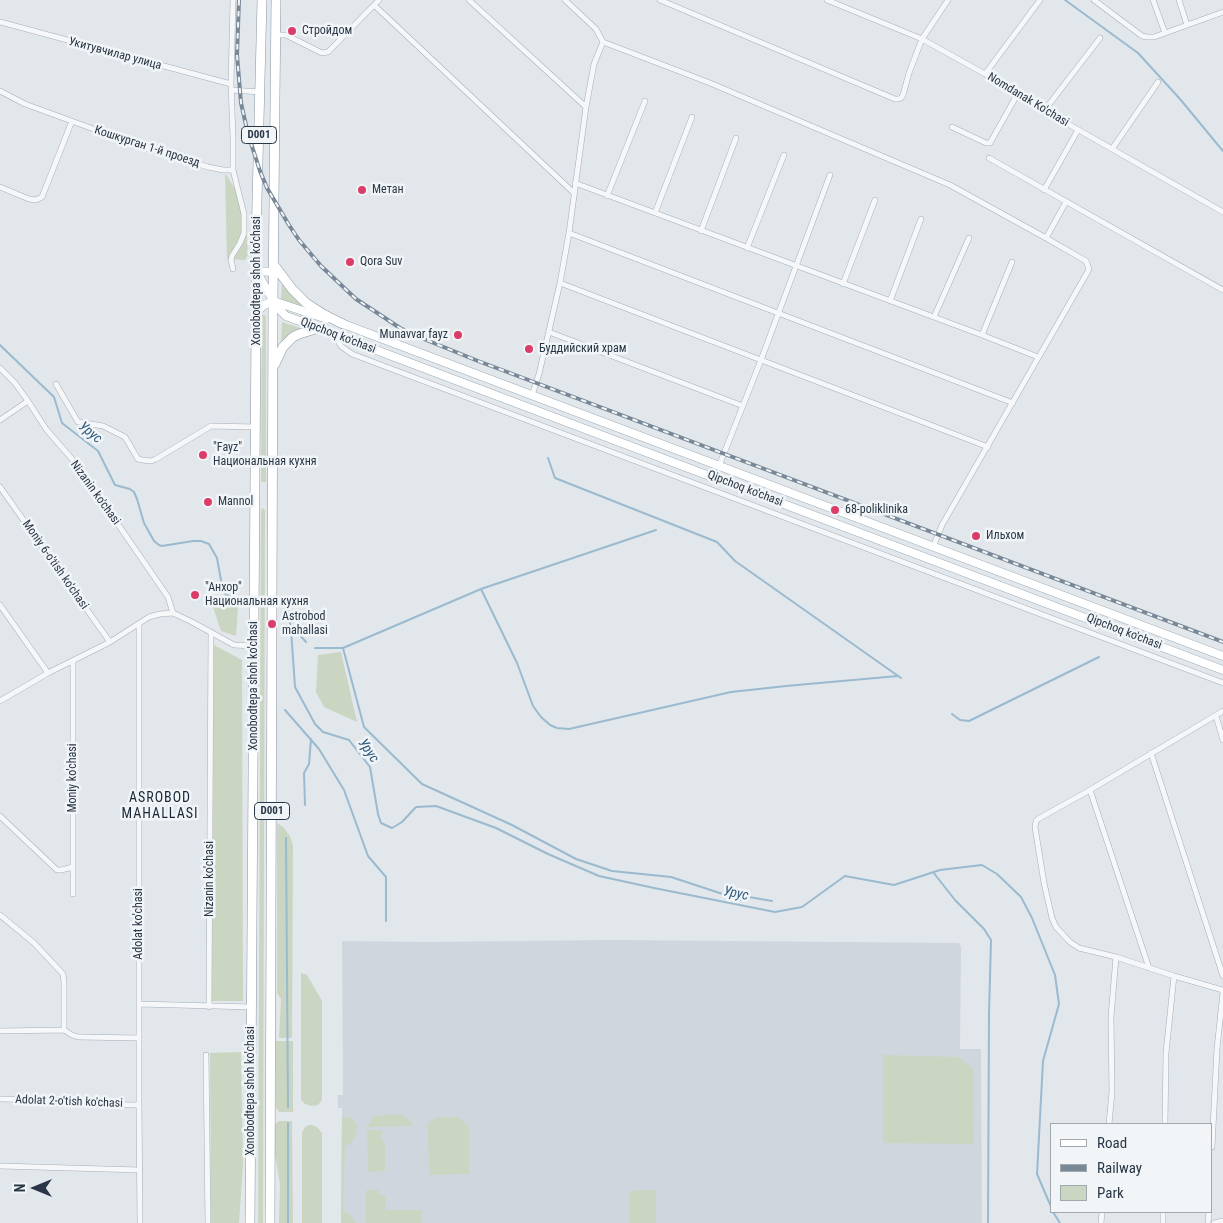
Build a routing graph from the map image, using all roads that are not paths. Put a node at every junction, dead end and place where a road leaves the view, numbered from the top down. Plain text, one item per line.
1 (233, 0) edge
2 (262, 0) edge
3 (276, 0) edge
4 (379, 0) edge
5 (469, 0) edge
6 (565, 0) edge
7 (660, 0) edge
8 (827, 0) edge
9 (948, 0) edge
10 (1040, 0) edge
11 (1094, 0) edge
12 (1154, 0) edge
13 (1179, 0) edge
14 (374, 5) junction
15 (1223, 12) edge
16 (0, 22) edge
17 (1187, 25) junction
18 (1165, 33) junction
19 (276, 35) junction
20 (1100, 38) dead end
21 (922, 39) junction
22 (604, 42) junction
23 (985, 74) junction
24 (1158, 82) dead end
25 (231, 87) junction
26 (0, 92) edge
27 (260, 92) junction
28 (1017, 95) junction
29 (645, 101) dead end
30 (586, 107) junction
31 (1044, 111) junction
32 (692, 117) dead end
33 (72, 122) junction
34 (952, 128) dead end
35 (1078, 130) junction
36 (736, 138) dead end
37 (1112, 149) junction
38 (784, 155) dead end
39 (989, 158) dead end
40 (233, 170) junction
41 (830, 175) dead end
42 (575, 183) junction
43 (0, 187) edge
44 (1044, 190) junction
45 (574, 193) junction
46 (608, 196) junction
47 (875, 200) dead end
48 (1066, 202) junction
49 (1223, 212) edge
50 (655, 213) junction
51 (921, 219) dead end
52 (702, 231) junction
53 (569, 233) junction
54 (969, 238) dead end
55 (1046, 238) junction
56 (747, 248) junction
57 (1012, 262) dead end
58 (796, 266) junction
59 (274, 268) junction
60 (233, 269) dead end
61 (256, 271) junction
62 (560, 284) junction
63 (843, 284) junction
64 (1223, 290) edge
65 (273, 301) junction
66 (890, 301) junction
67 (256, 313) junction
68 (778, 313) junction
69 (934, 318) junction
70 (343, 324) junction
71 (319, 328) junction
72 (549, 332) junction
73 (334, 334) junction
74 (982, 335) junction
75 (1038, 357) junction
76 (761, 360) junction
77 (0, 368) edge
78 (273, 372) junction
79 (56, 384) dead end
80 (520, 391) junction
81 (532, 395) junction
82 (28, 401) junction
83 (516, 403) junction
84 (1013, 403) junction
85 (743, 406) junction
86 (0, 420) edge
87 (256, 427) junction
88 (988, 447) junction
89 (719, 466) junction
90 (0, 487) edge
91 (255, 503) junction
92 (273, 504) junction
93 (933, 547) junction
94 (0, 605) edge
95 (173, 613) junction
96 (139, 625) junction
97 (211, 632) junction
98 (110, 642) junction
99 (254, 646) junction
100 (1223, 656) edge
101 (72, 662) junction
102 (1223, 670) edge
103 (48, 673) junction
104 (1223, 683) edge
105 (0, 701) edge
106 (1223, 711) edge
107 (1216, 716) junction
108 (1223, 740) edge
109 (1151, 753) junction
110 (1090, 790) junction
111 (0, 816) edge
112 (73, 867) junction
113 (73, 894) dead end
114 (0, 915) edge
115 (1116, 957) junction
116 (1149, 968) junction
117 (1174, 976) junction
118 (1223, 976) edge
119 (1223, 991) edge
120 (139, 1004) junction
121 (209, 1006) junction
122 (252, 1007) junction
123 (64, 1030) junction
124 (0, 1031) edge
125 (139, 1038) junction
126 (1220, 1050) edge
127 (206, 1055) dead end
128 (0, 1100) edge
129 (139, 1105) junction
130 (1109, 1123) edge
131 (1165, 1123) edge
132 (1213, 1135) edge
133 (0, 1166) edge
134 (140, 1170) junction
135 (1223, 1221) edge
136 (140, 1223) edge
137 (208, 1223) edge
138 (250, 1223) edge
139 (270, 1223) edge
140 (1214, 1223) edge

1 - 25 street
2 - 27 highway, Xonobodtepa shoh ko'chasi / D001
3 - 19 highway, Xonobodtepa shoh ko'chasi / D001
4 - 14 street
5 - 30 street
6 - 22 street
7 - 21 street
8 - 21 street, Nomdanak Ko'chasi
9 - 21 street
10 - 23 street
11 - 18 street
12 - 18 street
13 - 17 street
14 - 19 street
14 - 45 street
15 - 17 street
16 - 25 street, Укитувчилар улица
17 - 18 street
19 - 59 highway, Xonobodtepa shoh ko'chasi / D001
20 - 31 street
21 - 23 street, Nomdanak Ko'chasi
22 - 30 street
22 - 55 street
23 - 28 street, Nomdanak Ko'chasi
24 - 37 street
25 - 27 street, Укитувчилар улица
25 - 40 street
26 - 33 street, Кошкурган 1-й проезд
27 - 61 highway, Xonobodtepa shoh ko'chasi / D001
28 - 31 street, Nomdanak Ko'chasi
28 - 34 street
29 - 46 street
30 - 42 street
31 - 35 street, Nomdanak Ko'chasi
32 - 50 street
33 - 40 street, Кошкурган 1-й проезд
33 - 43 street
35 - 37 street, Nomdanak Ko'chasi
35 - 44 street
36 - 52 street
37 - 49 street, Nomdanak Ko'chasi
38 - 56 street
39 - 44 street
40 - 60 street
41 - 58 street
42 - 45 street
42 - 46 street
44 - 48 street
45 - 53 street
46 - 50 street
47 - 63 street
48 - 55 street
48 - 64 street
50 - 52 street
51 - 66 street
52 - 56 street
53 - 62 street
53 - 68 street
54 - 69 street
55 - 75 street
56 - 58 street
57 - 74 street
58 - 63 street
58 - 68 street
59 - 61 main road
59 - 65 highway, Xonobodtepa shoh ko'chasi / D001
59 - 70 highway
61 - 65 main road, Qipchoq ko'chasi
61 - 67 highway, Xonobodtepa shoh ko'chasi / D001
62 - 72 street
62 - 76 street
63 - 66 street
65 - 67 main road
65 - 70 main road, Qipchoq ko'chasi
65 - 71 main road, Qipchoq ko'chasi
65 - 78 highway, Xonobodtepa shoh ko'chasi / D001
66 - 69 street
67 - 87 highway, Xonobodtepa shoh ko'chasi / D001
68 - 76 street
68 - 84 street
69 - 74 street
70 - 80 main road, Qipchoq ko'chasi
71 - 73 main road, Qipchoq ko'chasi
71 - 78 highway
72 - 81 street
72 - 85 street
73 - 83 main road, Qipchoq ko'chasi
73 - 104 street
74 - 75 street
75 - 84 street
76 - 85 street
76 - 88 street
77 - 82 street, Nizanin ko'chasi
78 - 92 highway, Xonobodtepa shoh ko'chasi / D001
79 - 87 street
80 - 81 main road, Qipchoq ko'chasi
80 - 83 main road
81 - 89 main road, Qipchoq ko'chasi
82 - 86 street
82 - 95 street, Nizanin ko'chasi
83 - 102 main road, Qipchoq ko'chasi
84 - 88 street
85 - 89 street
87 - 91 highway, Xonobodtepa shoh ko'chasi / D001
88 - 93 street
89 - 93 main road, Qipchoq ko'chasi
90 - 98 street, Moniy 6-o'tish ko'chasi
91 - 92 highway
91 - 99 highway, Xonobodtepa shoh ko'chasi / D001
92 - 139 highway, Xonobodtepa shoh ko'chasi / D001
93 - 100 main road, Qipchoq ko'chasi
94 - 103 street
95 - 96 street
95 - 97 street
96 - 98 street
96 - 120 street, Adolat ko'chasi
97 - 99 street
97 - 121 street, Nizanin ko'chasi
98 - 101 street
99 - 122 highway, Xonobodtepa shoh ko'chasi / D001
101 - 103 street
101 - 112 street, Moniy ko'chasi
103 - 105 street
106 - 107 street
107 - 108 street
107 - 109 street
109 - 110 street
109 - 118 street
110 - 115 street
110 - 116 street
111 - 112 street
112 - 113 street, Moniy ko'chasi
114 - 123 street
115 - 116 street
115 - 130 street
116 - 117 street
117 - 119 street
117 - 131 street
119 - 126 street
120 - 121 street
120 - 125 street, Adolat ko'chasi
121 - 122 street
122 - 138 highway, Xonobodtepa shoh ko'chasi / D001
123 - 124 street
123 - 125 street
125 - 129 street, Adolat ko'chasi
126 - 132 street
127 - 137 street
128 - 129 street, Adolat 2-o'tish ko'chasi
129 - 134 street, Adolat ko'chasi
133 - 134 street
134 - 136 street, Adolat ko'chasi
135 - 140 street

